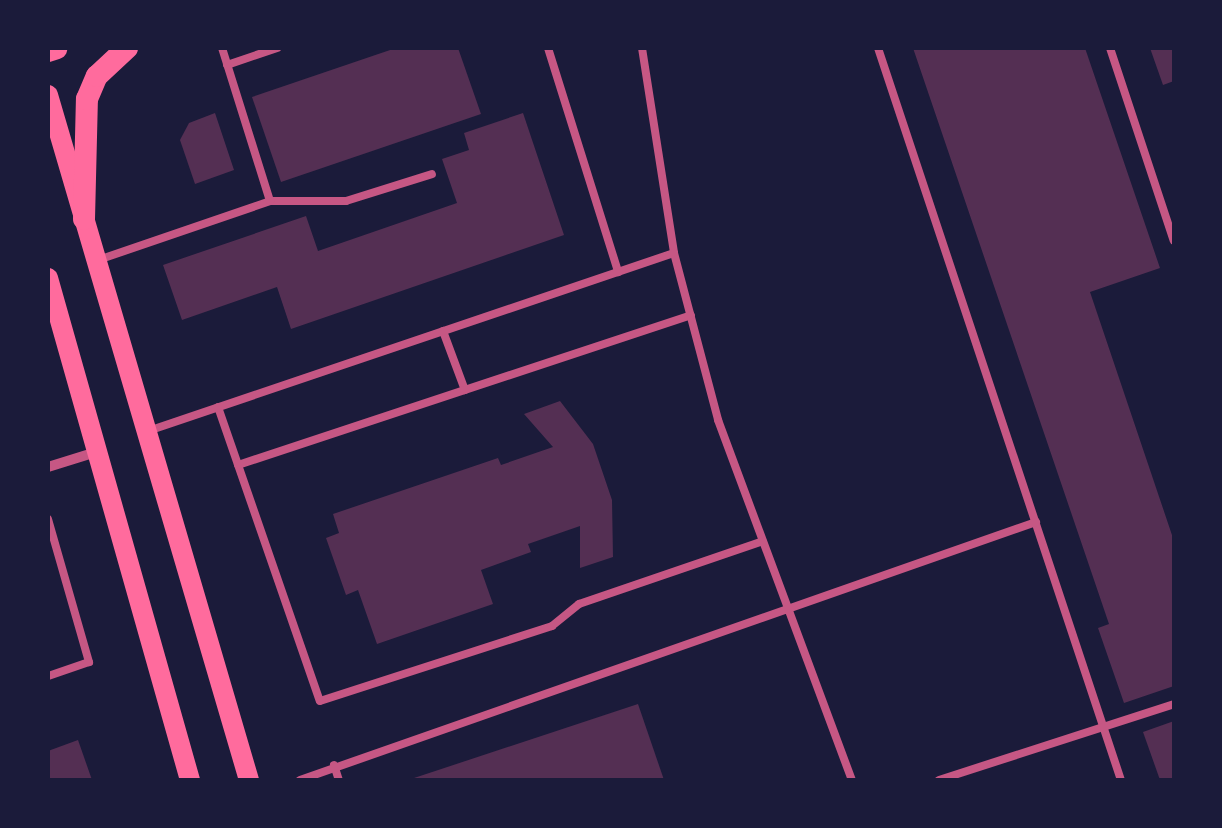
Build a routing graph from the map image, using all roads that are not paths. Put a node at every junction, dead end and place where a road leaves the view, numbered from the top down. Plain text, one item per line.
1 (57, 48) edge
2 (128, 48) edge
3 (222, 48) edge
4 (277, 48) edge
5 (548, 48) edge
6 (642, 48) edge
7 (878, 48) edge
8 (1110, 48) edge
9 (48, 51) edge
10 (227, 65) junction
11 (48, 95) edge
12 (432, 174) dead end
13 (270, 201) junction
14 (84, 219) junction
15 (1174, 241) edge
16 (674, 253) junction
17 (96, 261) junction
18 (618, 272) junction
19 (48, 278) edge
20 (691, 316) junction
21 (443, 331) junction
22 (465, 390) junction
23 (218, 407) junction
24 (146, 432) junction
25 (100, 450) junction
26 (238, 465) junction
27 (48, 468) edge
28 (48, 519) edge
29 (1036, 522) junction
30 (763, 541) junction
31 (788, 606) junction
32 (48, 676) edge
33 (1174, 704) edge
34 (1104, 729) junction
35 (334, 764) junction
36 (190, 780) edge
37 (249, 780) edge
38 (300, 780) edge
39 (339, 780) edge
40 (852, 780) edge
41 (940, 780) edge
42 (1121, 780) edge

1 - 9 main road
2 - 14 main road
3 - 10 lane
4 - 10 lane
5 - 18 lane
6 - 16 lane
7 - 29 lane
8 - 15 lane
10 - 13 lane
11 - 14 main road
12 - 13 lane
13 - 17 lane
14 - 17 main road
16 - 18 lane
16 - 20 lane
17 - 24 main road
18 - 21 lane
19 - 25 main road
20 - 22 lane
20 - 30 lane
21 - 22 lane
21 - 23 lane
22 - 26 lane
23 - 24 lane
23 - 26 lane
24 - 37 main road
25 - 27 street
25 - 36 main road
26 - 30 lane
28 - 32 lane
29 - 31 lane
29 - 34 lane
30 - 31 lane
31 - 35 lane
31 - 40 lane
33 - 34 lane
34 - 41 lane
34 - 42 lane
35 - 38 lane
35 - 39 lane

